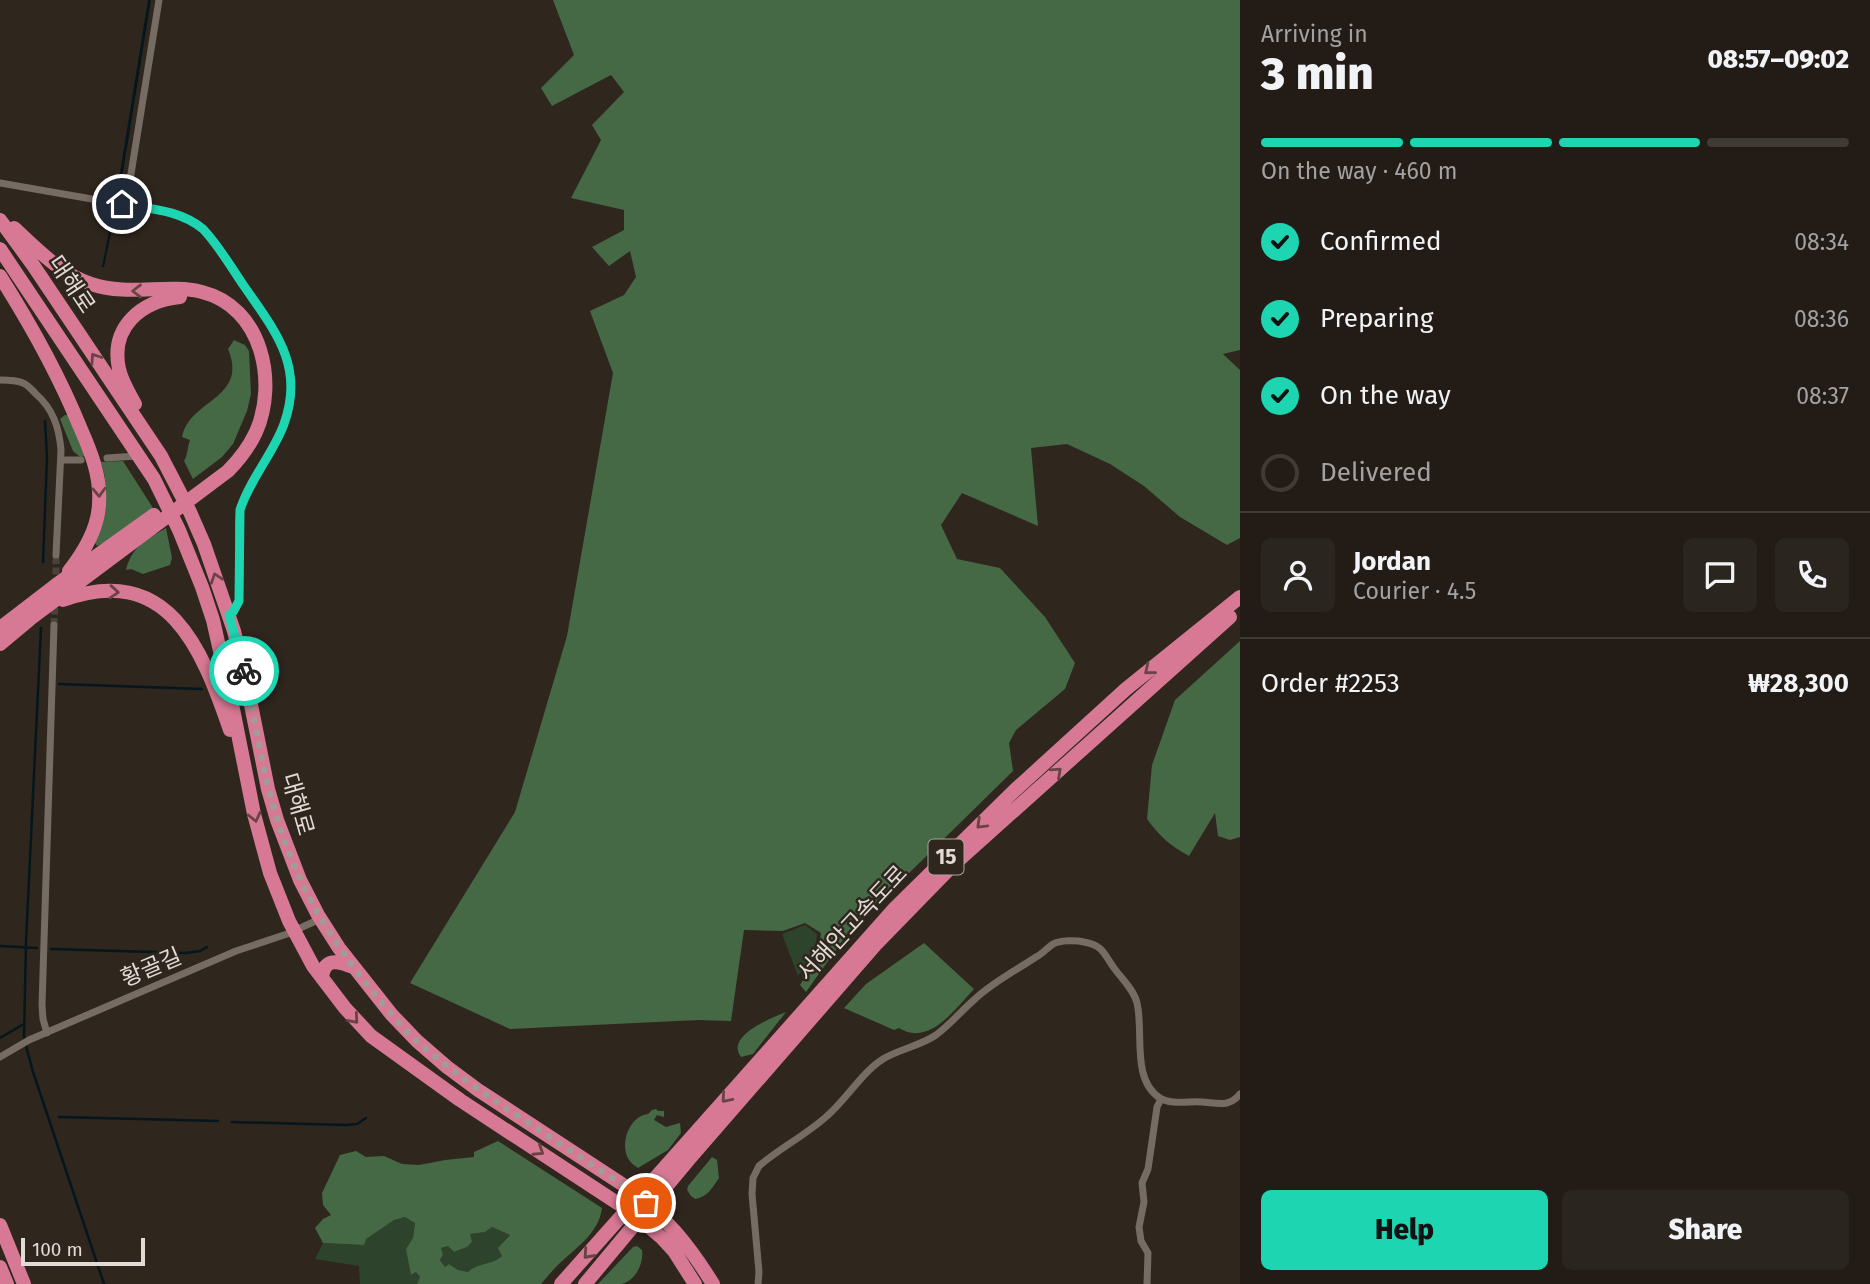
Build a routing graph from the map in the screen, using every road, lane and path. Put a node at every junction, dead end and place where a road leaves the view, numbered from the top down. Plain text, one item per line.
1 (159, 0) edge
2 (0, 183) edge
3 (124, 204) junction
4 (0, 218) edge
5 (0, 249) edge
6 (0, 276) edge
7 (0, 380) edge
8 (138, 456) junction
9 (161, 456) junction
10 (107, 458) dead end
11 (61, 460) junction
12 (80, 460) dead end
13 (202, 486) junction
14 (151, 523) junction
15 (56, 555) tunnel mouth
16 (56, 584) junction
17 (1240, 597) edge
18 (49, 606) junction
19 (1240, 609) edge
20 (229, 615) junction
21 (213, 620) junction
22 (54, 625) tunnel mouth
23 (0, 628) edge
24 (0, 644) edge
25 (248, 788) junction
26 (292, 860) junction
27 (270, 873) junction
28 (320, 919) junction
29 (294, 931) junction
30 (354, 968) junction
31 (322, 978) junction
32 (47, 1033) junction
33 (0, 1057) edge
34 (1240, 1094) edge
35 (1161, 1099) junction
36 (686, 1153) junction
37 (0, 1225) edge
38 (0, 1268) edge
39 (566, 1279) edge
40 (7, 1284) edge
41 (24, 1284) edge
42 (585, 1284) edge
43 (695, 1284) edge
44 (713, 1284) edge
45 (758, 1284) edge
46 (1147, 1284) edge

1 - 3 street
2 - 3 street
3 - 20 street
9 -> 4 highway, 대해로
13 -> 4 highway
5 - 8 highway, 대해로
6 -> 16 highway
7 - 11 street
8 - 10 street
8 - 21 highway, 대해로
9 - 13 highway
20 -> 9 highway, 대해로
11 - 12 street
11 - 15 street
13 - 14 highway
14 - 16 highway
14 - 18 highway
16 - 23 highway
17 -> 36 highway, 서해안고속도로 / 15
18 - 24 highway
18 -> 25 highway
36 -> 19 highway, 서해안고속도로 / 15
20 - 21 street
20 - 26 highway, 대해로
21 - 25 highway, 대해로
22 - 32 street
25 -> 27 highway, 대해로
26 - 27 highway
26 - 28 highway, 대해로
27 - 29 highway, 대해로
28 - 29 street, 황골길
28 - 30 highway, 대해로
29 - 31 highway, 대해로
29 - 32 street, 황골길
30 - 31 highway
30 - 44 highway, 대해로
31 -> 43 highway, 대해로
32 - 33 street, 황골길
34 - 35 street
35 - 45 street
35 - 46 street
36 -> 39 highway, 서해안고속도로 / 15
36 - 42 highway, 서해안고속도로 / 15
37 - 41 highway
38 - 40 highway

